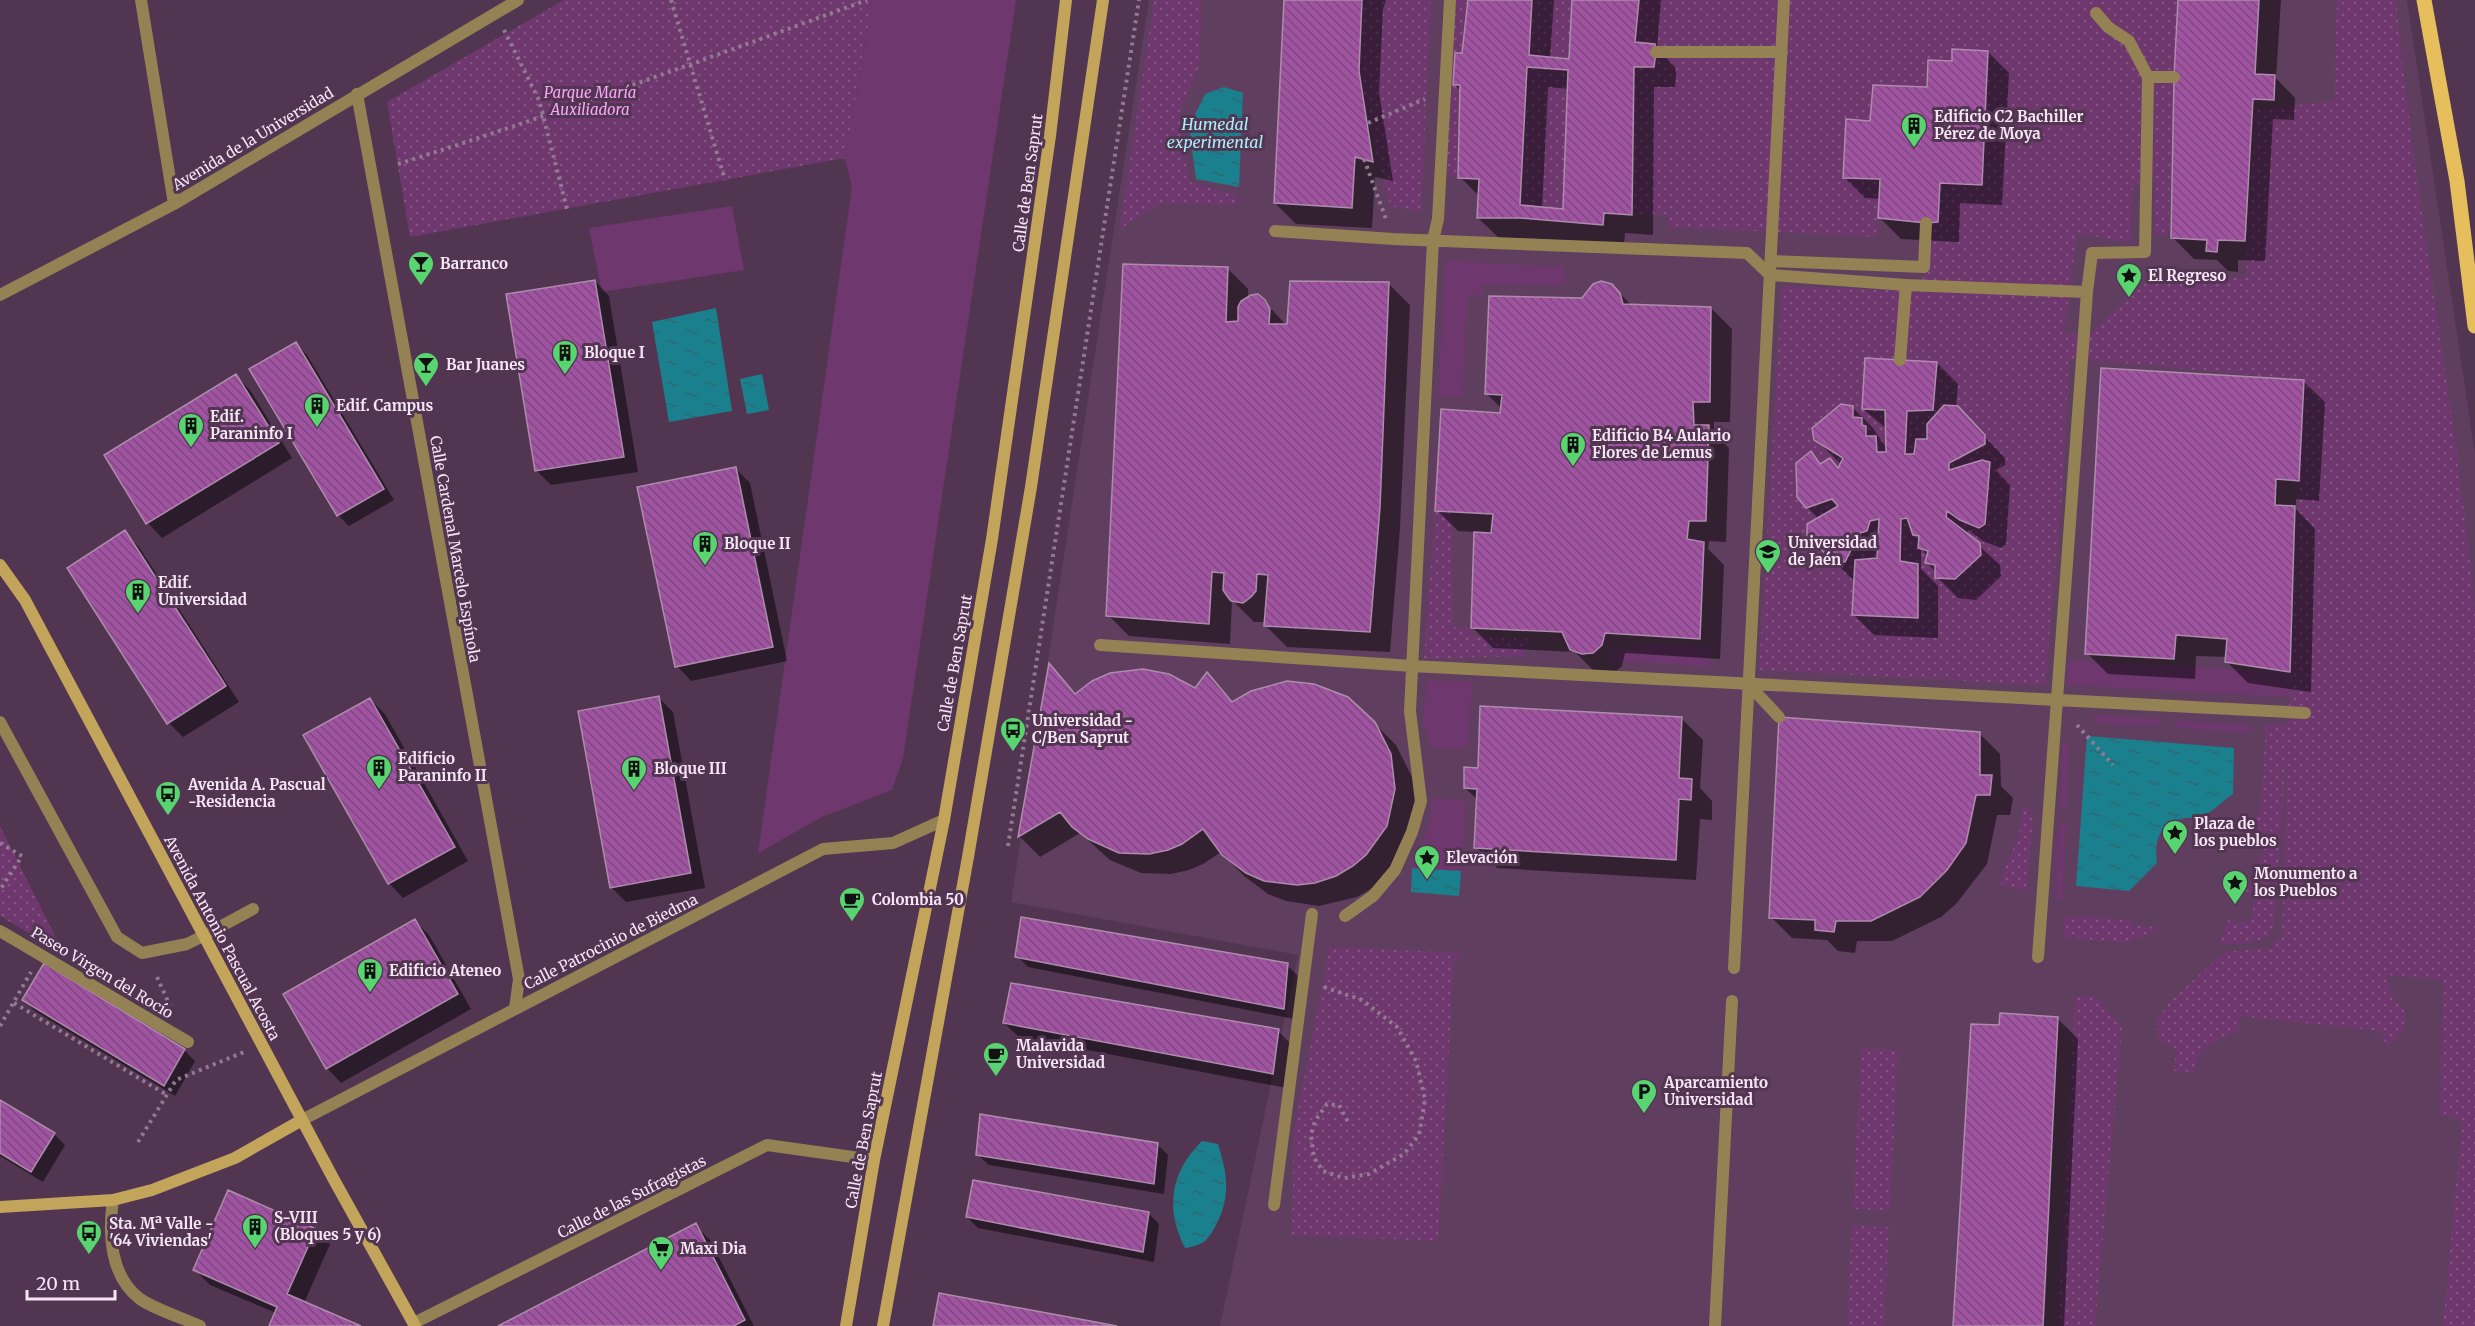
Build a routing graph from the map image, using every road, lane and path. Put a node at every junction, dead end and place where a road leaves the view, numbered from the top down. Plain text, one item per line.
1 (141, 0) edge
2 (518, 0) edge
3 (671, 0) edge
4 (867, 0) edge
5 (1066, 0) edge
6 (1103, 0) edge
7 (1139, 0) edge
8 (1450, 0) edge
9 (1784, 0) edge
10 (2424, 0) edge
11 (496, 13) junction
12 (2096, 14) dead end
13 (1656, 52) dead end
14 (1782, 52) junction
15 (691, 64) junction
16 (2148, 77) junction
17 (2174, 77) dead end
18 (1445, 91) junction
19 (357, 94) junction
20 (543, 116) junction
21 (1368, 123) dead end
22 (1364, 159) dead end
23 (398, 164) dead end
24 (725, 180) dead end
25 (174, 204) junction
26 (567, 209) dead end
27 (1926, 223) dead end
28 (1275, 231) dead end
29 (1393, 239) junction
30 (1433, 240) junction
31 (1771, 261) junction
32 (1770, 275) junction
33 (1906, 285) junction
34 (2087, 292) junction
35 (0, 295) edge
36 (2475, 326) edge
37 (1900, 360) dead end
38 (0, 565) edge
39 (1100, 645) dead end
40 (1412, 666) junction
41 (1748, 684) junction
42 (2056, 702) junction
43 (2305, 713) dead end
44 (1779, 717) dead end
45 (0, 722) edge
46 (2087, 736) dead end
47 (2113, 765) dead end
48 (944, 820) junction
49 (0, 843) edge
50 (1008, 846) dead end
51 (0, 890) edge
52 (253, 909) dead end
53 (1312, 914) dead end
54 (1345, 916) dead end
55 (0, 931) edge
56 (203, 936) junction
57 (41, 955) junction
58 (2038, 957) dead end
59 (1734, 968) dead end
60 (1303, 982) junction
61 (1732, 1001) dead end
62 (14, 1003) junction
63 (515, 1009) junction
64 (0, 1026) edge
65 (188, 1042) dead end
66 (244, 1052) dead end
67 (167, 1095) junction
68 (302, 1120) junction
69 (1348, 1122) dead end
70 (138, 1142) dead end
71 (874, 1160) junction
72 (113, 1200) junction
73 (1274, 1205) dead end
74 (0, 1207) edge
75 (414, 1325) edge
76 (200, 1326) edge
77 (846, 1326) edge
78 (883, 1326) edge
79 (1715, 1326) edge

1 - 25 street
2 - 11 street, Avenida de la Universidad
3 - 15 path
4 - 15 path
5 - 48 street, Calle de Ben Saprut
6 - 78 street
7 - 50 path
8 - 18 street
9 - 14 street
10 - 36 main road
11 - 19 street, Avenida de la Universidad
11 - 20 path
12 - 16 street
13 - 14 street
14 - 31 street
15 - 20 path
15 - 24 path
16 - 17 street
16 - 34 street
18 - 21 path
18 - 30 street
19 - 25 street, Avenida de la Universidad
19 - 63 street, Calle Cardenal Marcelo Espínola
20 - 23 path
20 - 26 path
22 - 29 path
25 - 35 street, Avenida de la Universidad
27 - 31 street
28 - 29 street
29 - 30 street
30 - 32 street
30 - 40 street
31 - 32 street
32 - 33 street
32 - 41 street
33 - 34 street
33 - 37 street
34 - 42 street
38 - 56 street, Avenida Antonio Pascual Acosta
39 - 40 street
40 - 41 street
40 - 54 street
41 - 42 street
41 - 44 street
41 - 59 street
42 - 43 street
42 - 58 street
45 - 56 street
46 - 47 path
48 - 63 street, Calle Patrocinio de Biedma
48 - 71 street, Calle de Ben Saprut
49 - 51 path
52 - 56 street
53 - 60 street
55 - 57 street, Paseo Virgen del Rocío
56 - 68 street, Avenida Antonio Pascual Acosta
57 - 62 path
57 - 65 street, Paseo Virgen del Rocío
60 - 69 path
60 - 73 street
61 - 79 street
62 - 64 path
62 - 67 path
63 - 68 street, Calle Patrocinio de Biedma
66 - 67 path
67 - 70 path
68 - 72 street
68 - 75 street, Avenida Antonio Pascual Acosta
71 - 75 street, Calle de las Sufragistas
71 - 77 street, Calle de Ben Saprut
72 - 74 street
72 - 76 street

